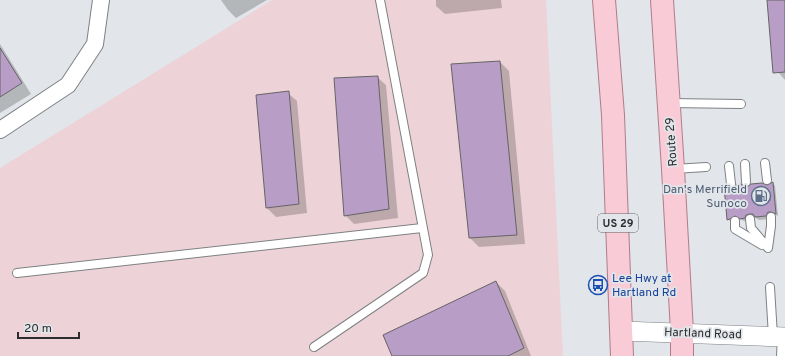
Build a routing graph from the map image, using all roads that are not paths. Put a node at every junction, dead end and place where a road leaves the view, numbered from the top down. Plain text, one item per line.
1 (101, 0) edge
2 (380, 0) edge
3 (604, 0) edge
4 (662, 0) edge
5 (669, 103) junction
6 (741, 104) dead end
7 (0, 130) edge
8 (766, 163) dead end
9 (745, 164) dead end
10 (729, 166) dead end
11 (706, 167) dead end
12 (673, 169) junction
13 (767, 180) dead end
14 (746, 182) dead end
15 (731, 184) dead end
16 (771, 217) dead end
17 (750, 219) dead end
18 (735, 221) dead end
19 (422, 228) junction
20 (768, 248) junction
21 (18, 273) dead end
22 (770, 287) dead end
23 (622, 331) junction
24 (682, 332) junction
25 (780, 337) edge
26 (314, 347) dead end
27 (622, 356) edge
28 (682, 356) edge
29 (782, 356) edge

1 - 7 street
2 - 19 lane
3 - 23 main road, US 29
4 - 5 main road, Route 29
5 - 6 lane
5 - 12 main road, Route 29
8 - 13 lane
9 - 14 lane
10 - 15 lane
11 - 12 lane
12 - 24 main road, Route 29
16 - 20 lane
17 - 20 lane
18 - 20 lane
19 - 21 lane
19 - 26 lane
22 - 25 lane
23 - 24 street, Hartland Road
23 - 27 main road, US 29
24 - 25 street, Hartland Road
24 - 28 main road, Route 29
25 - 29 lane

